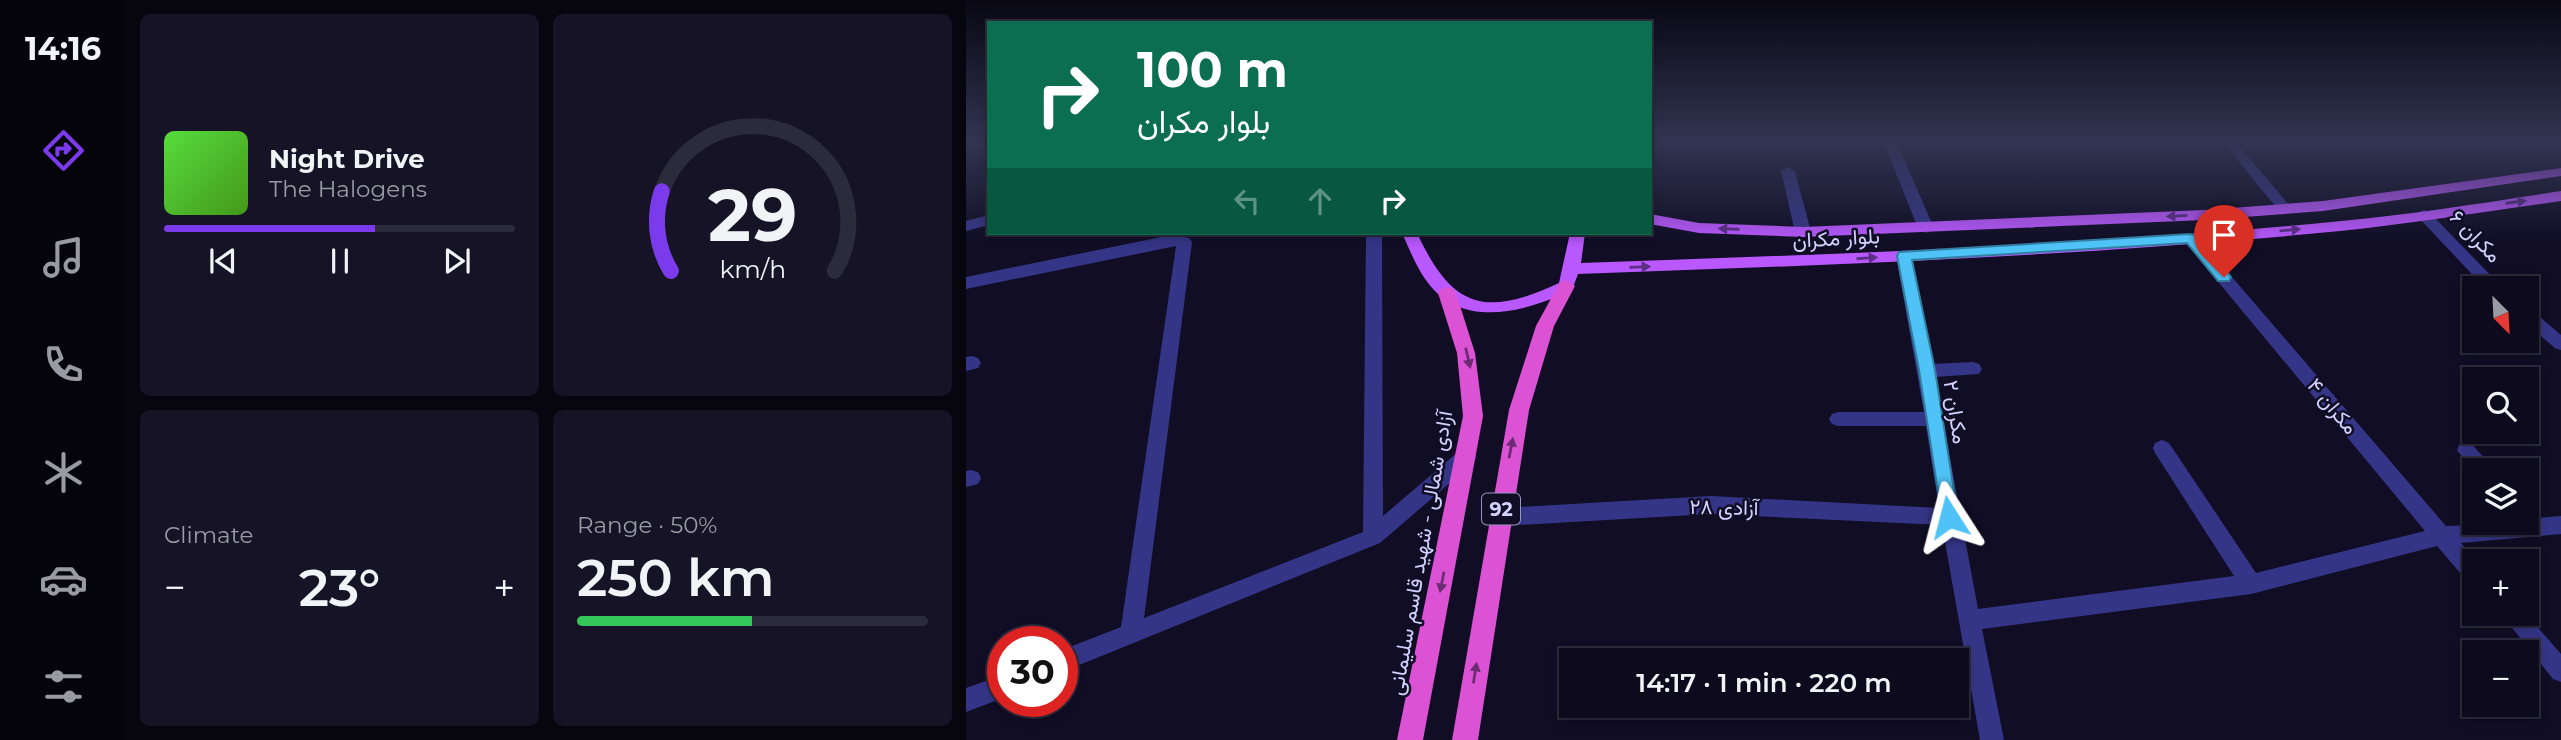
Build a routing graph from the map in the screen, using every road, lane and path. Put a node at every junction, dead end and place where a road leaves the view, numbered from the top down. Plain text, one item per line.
1 (1789, 176) edge
2 (1904, 176) edge
3 (2257, 176) edge
4 (2536, 176) edge
5 (2561, 196) edge
6 (2285, 209) junction
7 (2424, 215) junction
8 (1652, 219) edge
9 (987, 221) edge
10 (966, 226) edge
11 (1926, 228) junction
12 (1770, 231) junction
13 (1803, 232) junction
14 (1374, 235) edge
15 (1411, 235) edge
16 (1577, 235) edge
17 (2190, 238) junction
18 (1904, 256) junction
19 (1766, 262) junction
20 (2483, 276) edge
21 (1569, 278) junction
22 (966, 283) edge
23 (1447, 293) junction
24 (2539, 325) edge
25 (2561, 344) edge
26 (1973, 369) dead end
27 (1927, 370) junction
28 (1838, 419) dead end
29 (1934, 419) junction
30 (2162, 448) dead end
31 (2466, 450) dead end
32 (1466, 457) junction
33 (2473, 458) edge
34 (1500, 517) junction
35 (1949, 517) junction
36 (2539, 523) edge
37 (2561, 525) edge
38 (2462, 533) edge
39 (2440, 536) junction
40 (1373, 537) junction
41 (2462, 561) edge
42 (2251, 584) junction
43 (1968, 621) junction
44 (2522, 626) edge
45 (1131, 631) junction
46 (1078, 654) edge
47 (2561, 671) edge
48 (987, 692) edge
49 (966, 700) edge
50 (1410, 740) edge
51 (1465, 740) edge
52 (1992, 740) edge

1 - 13 street
2 - 11 street
3 - 6 street
4 - 6 main road, بلوار مکران
7 -> 5 main road, بلوار مکران
6 -> 11 main road, بلوار مکران
17 -> 7 main road, بلوار مکران
7 - 20 street, مکران ۶
12 -> 8 main road, بلوار مکران
9 - 10 street
11 - 13 main road, بلوار مکران
12 - 13 main road, بلوار مکران
12 - 19 main road
14 - 40 street
15 - 23 main road, 92
16 - 21 main road, 92
17 - 18 main road, بلوار مکران
17 - 39 street, مکران ۴
19 -> 18 main road, بلوار مکران
18 - 27 street, مکران ۲
21 -> 19 main road, بلوار مکران
21 - 23 main road
34 -> 21 highway, 92
22 - 45 street
23 -> 32 highway, آزادی شمالی - شهید قاسم سلیمانی / 92
24 - 25 street
26 - 27 street
27 - 29 street, مکران ۲
28 - 29 street
29 - 35 street, مکران ۲
30 - 42 street
31 - 33 street
32 - 40 street
32 -> 50 highway, آزادی شمالی - شهید قاسم سلیمانی / 92
34 - 35 street, آزادی ۲۸
51 -> 34 highway, 92
35 - 43 street, مکران ۲
36 - 37 street
38 - 39 street
39 - 41 street, مکران ۴
39 - 42 street
40 - 45 street
42 - 43 street
43 - 52 street, مکران ۲
44 - 47 street
45 - 46 street
48 - 49 street

